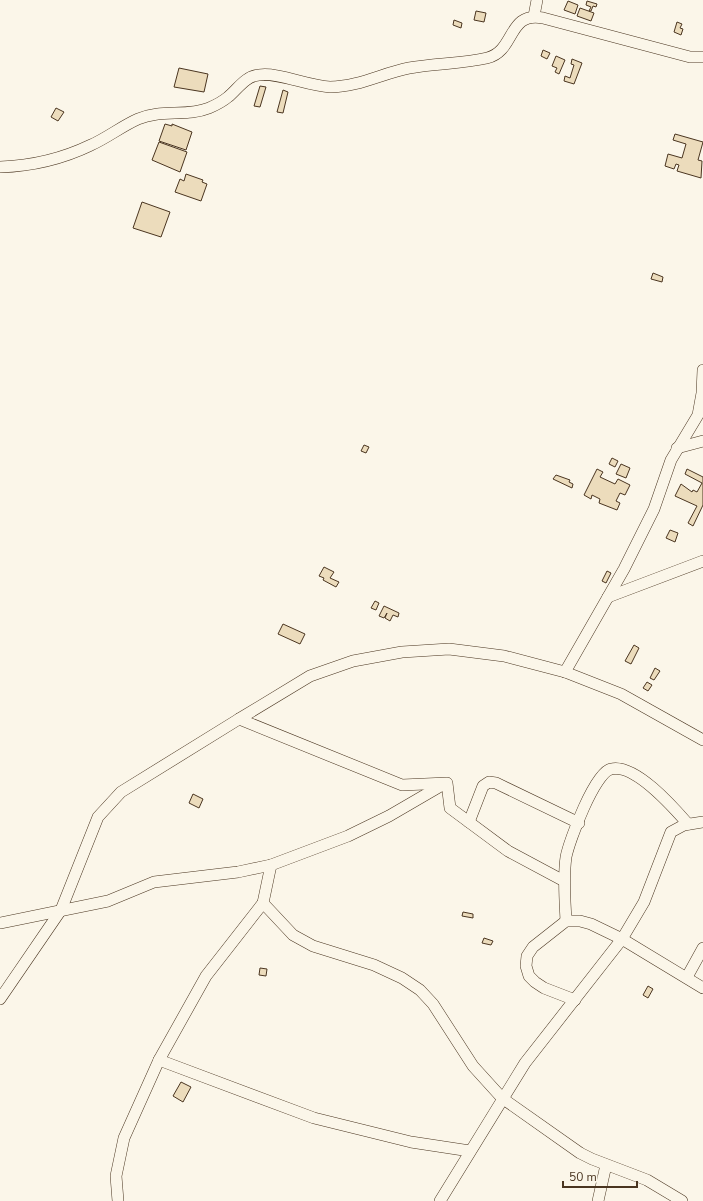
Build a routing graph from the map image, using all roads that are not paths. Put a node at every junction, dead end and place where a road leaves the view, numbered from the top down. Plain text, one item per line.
1 (537, 0) edge
2 (534, 16) junction
3 (703, 57) edge
4 (0, 167) edge
5 (703, 370) edge
6 (703, 441) edge
7 (677, 448) junction
8 (703, 561) edge
9 (608, 597) junction
10 (565, 672) junction
11 (239, 719) junction
12 (703, 740) edge
13 (446, 783) junction
14 (469, 822) junction
15 (703, 822) edge
16 (579, 823) junction
17 (688, 824) junction
18 (271, 865) junction
19 (564, 881) junction
20 (263, 903) junction
21 (61, 910) junction
22 (566, 921) junction
23 (0, 923) edge
24 (622, 939) junction
25 (703, 948) edge
26 (687, 977) junction
27 (703, 988) edge
28 (0, 999) edge
29 (575, 1000) junction
30 (159, 1060) junction
31 (502, 1098) junction
32 (470, 1151) junction
33 (606, 1165) junction
34 (118, 1201) edge
35 (440, 1201) edge
36 (598, 1201) edge
37 (682, 1201) edge

1 - 2 street
2 - 3 street
2 - 4 street
5 - 7 street
6 - 7 street
7 - 9 street
8 - 9 street
9 - 10 street
10 - 11 street
10 - 12 street
11 - 13 street
11 - 21 street
13 - 14 street
13 - 18 street
14 - 16 street
14 - 19 street
15 - 17 street
16 - 17 street
16 - 19 street
17 - 24 street
18 - 20 street
18 - 21 street
19 - 22 street
20 - 30 street
20 - 31 street
21 - 23 street
21 - 28 street
22 - 24 street
22 - 29 street
24 - 26 street
24 - 29 street
25 - 26 street
26 - 27 street
29 - 31 street
30 - 32 street
30 - 34 street
31 - 32 street
31 - 33 street
32 - 35 street
33 - 36 street
33 - 37 street

